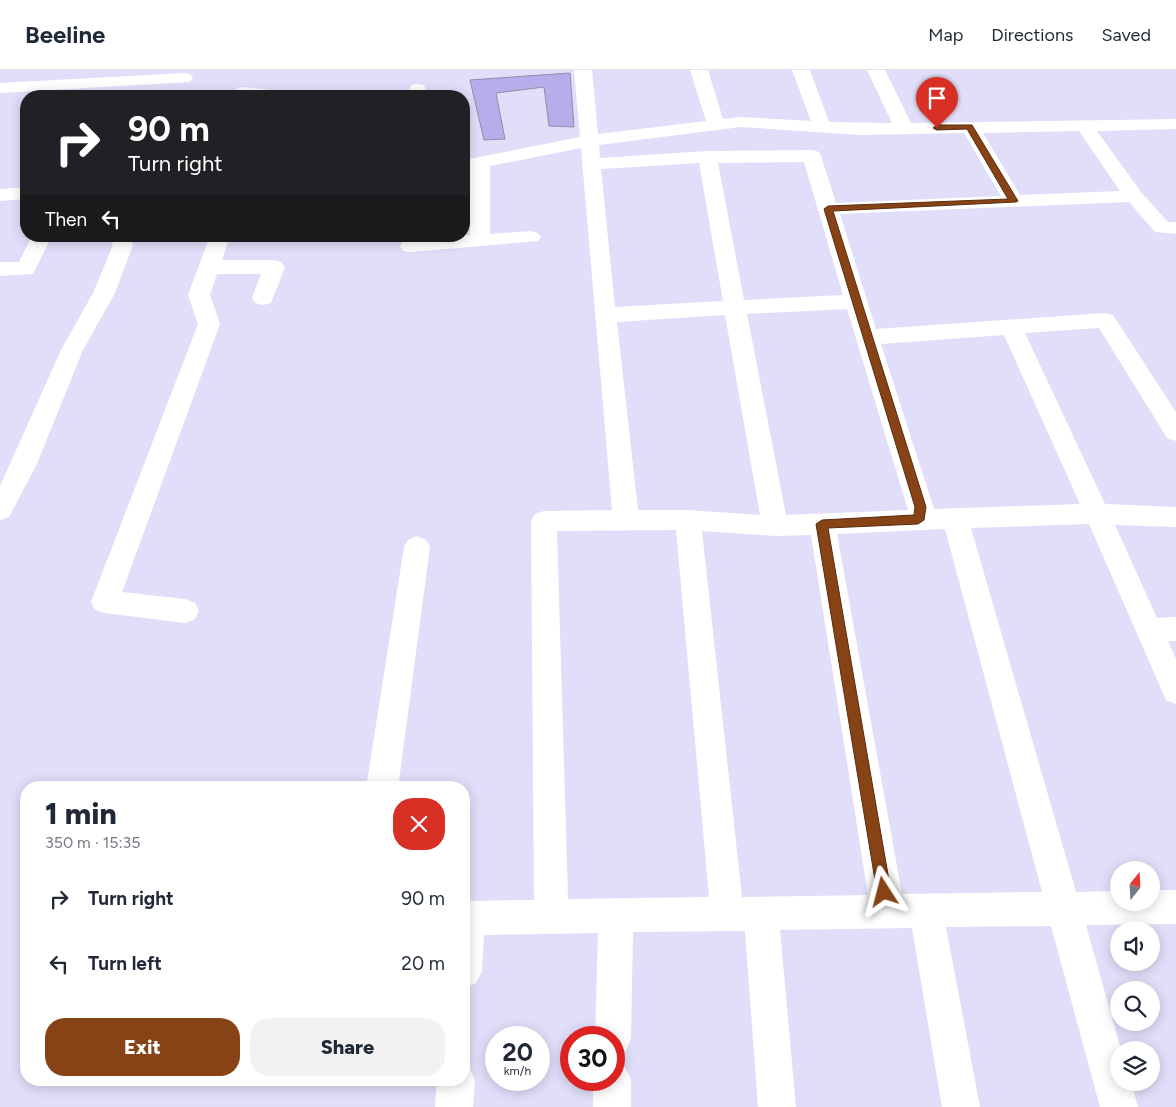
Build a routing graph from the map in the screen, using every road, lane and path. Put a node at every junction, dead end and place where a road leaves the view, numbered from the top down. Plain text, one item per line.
1 (32, 70) edge
2 (583, 70) edge
3 (699, 70) edge
4 (801, 70) edge
5 (876, 70) edge
6 (184, 78) dead end
7 (26, 87) junction
8 (0, 88) edge
9 (1176, 124) edge
10 (716, 125) junction
11 (1084, 125) junction
12 (822, 127) junction
13 (970, 127) junction
14 (904, 128) junction
15 (589, 140) junction
16 (706, 157) junction
17 (472, 164) edge
18 (591, 164) junction
19 (20, 193) edge
20 (0, 195) edge
21 (1134, 196) junction
22 (1014, 201) junction
23 (828, 209) junction
24 (1169, 228) edge
25 (531, 237) dead end
26 (480, 241) junction
27 (39, 242) edge
28 (121, 242) edge
29 (218, 242) edge
30 (466, 242) edge
31 (470, 242) edge
32 (410, 246) dead end
33 (1176, 250) edge
34 (209, 267) junction
35 (0, 269) edge
36 (263, 298) dead end
37 (856, 301) junction
38 (733, 308) junction
39 (604, 315) junction
40 (1011, 326) junction
41 (867, 337) junction
42 (1176, 432) edge
43 (0, 510) edge
44 (1097, 514) junction
45 (1176, 517) edge
46 (955, 518) junction
47 (688, 520) junction
48 (918, 520) junction
49 (626, 522) junction
50 (822, 524) junction
51 (775, 526) junction
52 (417, 547) dead end
53 (186, 611) dead end
54 (1176, 629) edge
55 (1149, 630) junction
56 (1176, 691) edge
57 (383, 781) edge
58 (1176, 907) edge
59 (1064, 909) junction
60 (926, 911) junction
61 (888, 912) junction
62 (744, 914) junction
63 (551, 916) junction
64 (616, 916) junction
65 (470, 918) edge
66 (613, 1026) edge
67 (456, 1086) edge
68 (612, 1091) edge
69 (454, 1107) edge
70 (612, 1107) edge
71 (777, 1107) edge
72 (961, 1107) edge
73 (1118, 1107) edge

1 - 7 street
2 - 15 street
3 - 10 street
4 - 12 street
5 - 14 street
6 - 7 street
7 - 8 street
9 - 11 street
10 - 12 street
10 - 15 street
11 - 13 street
11 - 21 street
12 - 14 street
13 - 14 street
13 - 22 street
15 - 17 street
15 - 18 street
16 - 18 street
16 - 23 street
16 - 38 street
17 - 26 street
18 - 39 street
19 - 20 street
21 - 22 street
21 - 24 street
22 - 23 street
23 - 37 street
24 - 33 street
25 - 26 street
26 - 31 street
27 - 35 street
28 - 43 street
29 - 34 street
30 - 32 street
34 - 36 street
34 - 53 street
37 - 38 street
37 - 41 street
38 - 39 street
38 - 51 street
39 - 49 street
40 - 41 street
40 - 42 street
40 - 44 street
41 - 48 street
44 - 45 street
44 - 46 street
44 - 55 street
46 - 48 street
46 - 59 street
47 - 49 street
47 - 51 street
47 - 62 street
48 - 50 street
49 - 63 street
50 - 51 street
50 - 61 street
52 - 57 street
54 - 55 street
55 - 56 street
58 - 59 street
59 - 60 street
59 - 73 street
60 - 61 street
60 - 72 street
61 - 62 street
62 - 64 street
62 - 71 street
63 - 64 street
63 - 65 street
64 - 66 street
67 - 69 street
68 - 70 street

